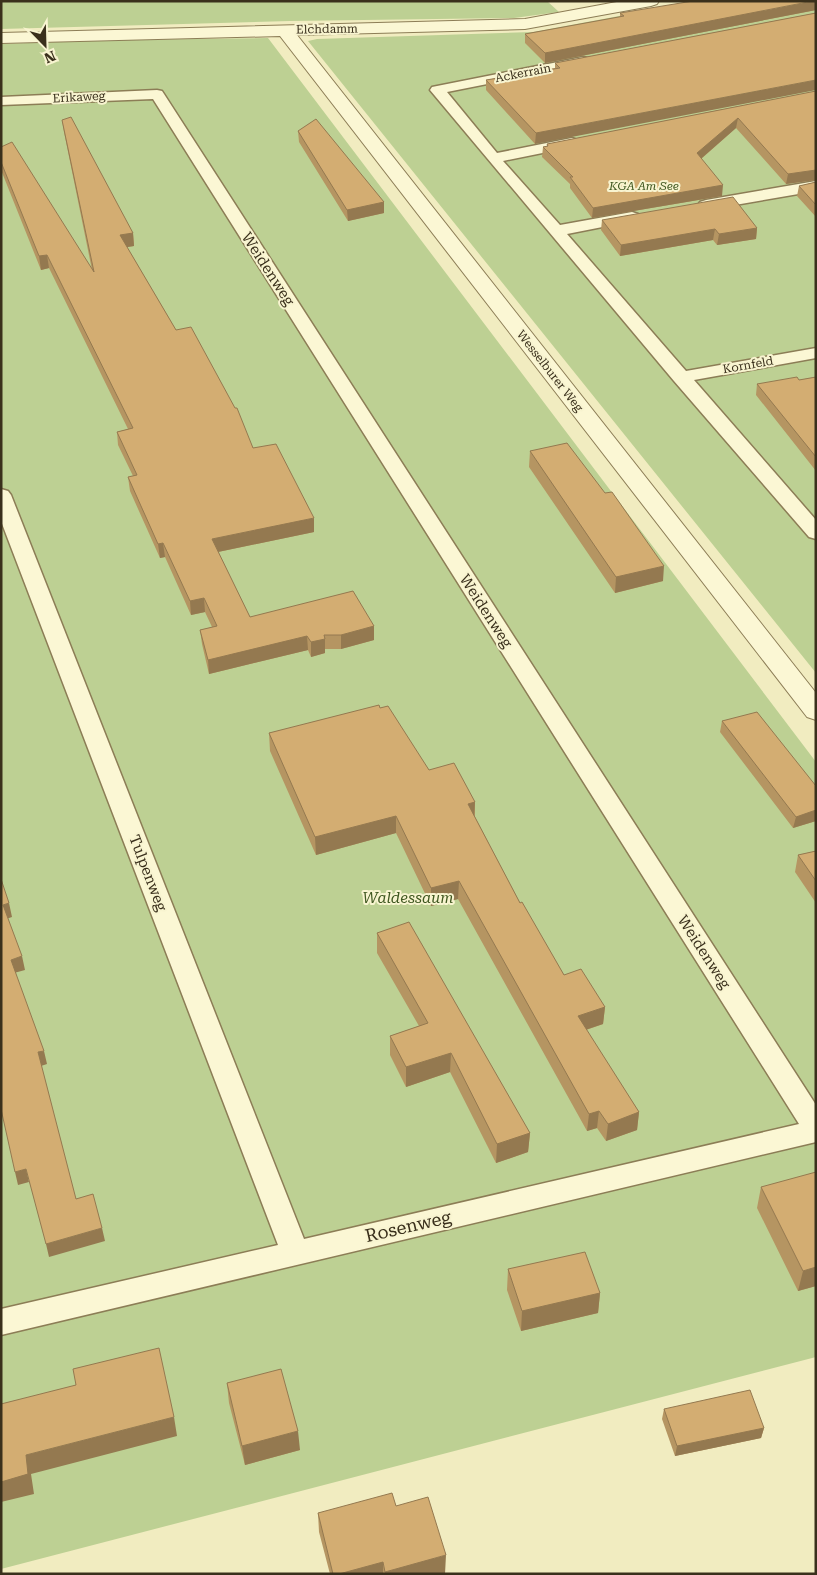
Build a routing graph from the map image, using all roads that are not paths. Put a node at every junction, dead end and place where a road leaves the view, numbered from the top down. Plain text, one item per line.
1 (651, 1) edge
2 (287, 30) junction
3 (1, 38) edge
4 (593, 60) edge
5 (157, 94) joint
6 (1, 101) edge
7 (591, 139) edge
8 (494, 158) junction
9 (816, 186) edge
10 (690, 207) edge
11 (652, 214) edge
12 (556, 231) junction
13 (816, 353) edge
14 (680, 377) junction
15 (1, 495) edge
16 (816, 533) edge
17 (816, 711) edge
18 (816, 1129) edge
19 (295, 1252) junction
20 (1, 1322) edge

1 - 2 street, Elchdamm
2 - 3 street, Elchdamm
2 - 17 street, Wesselburer Weg
4 - 8 lane, Ackerrain
5 - 6 lane, Erikaweg
5 - 18 lane, Weidenweg
7 - 8 lane
8 - 12 lane
9 - 10 lane
11 - 12 lane
12 - 14 lane
13 - 14 lane, Kornfeld
14 - 16 lane
15 - 19 lane, Tulpenweg
18 - 19 lane, Rosenweg
19 - 20 lane, Rosenweg

